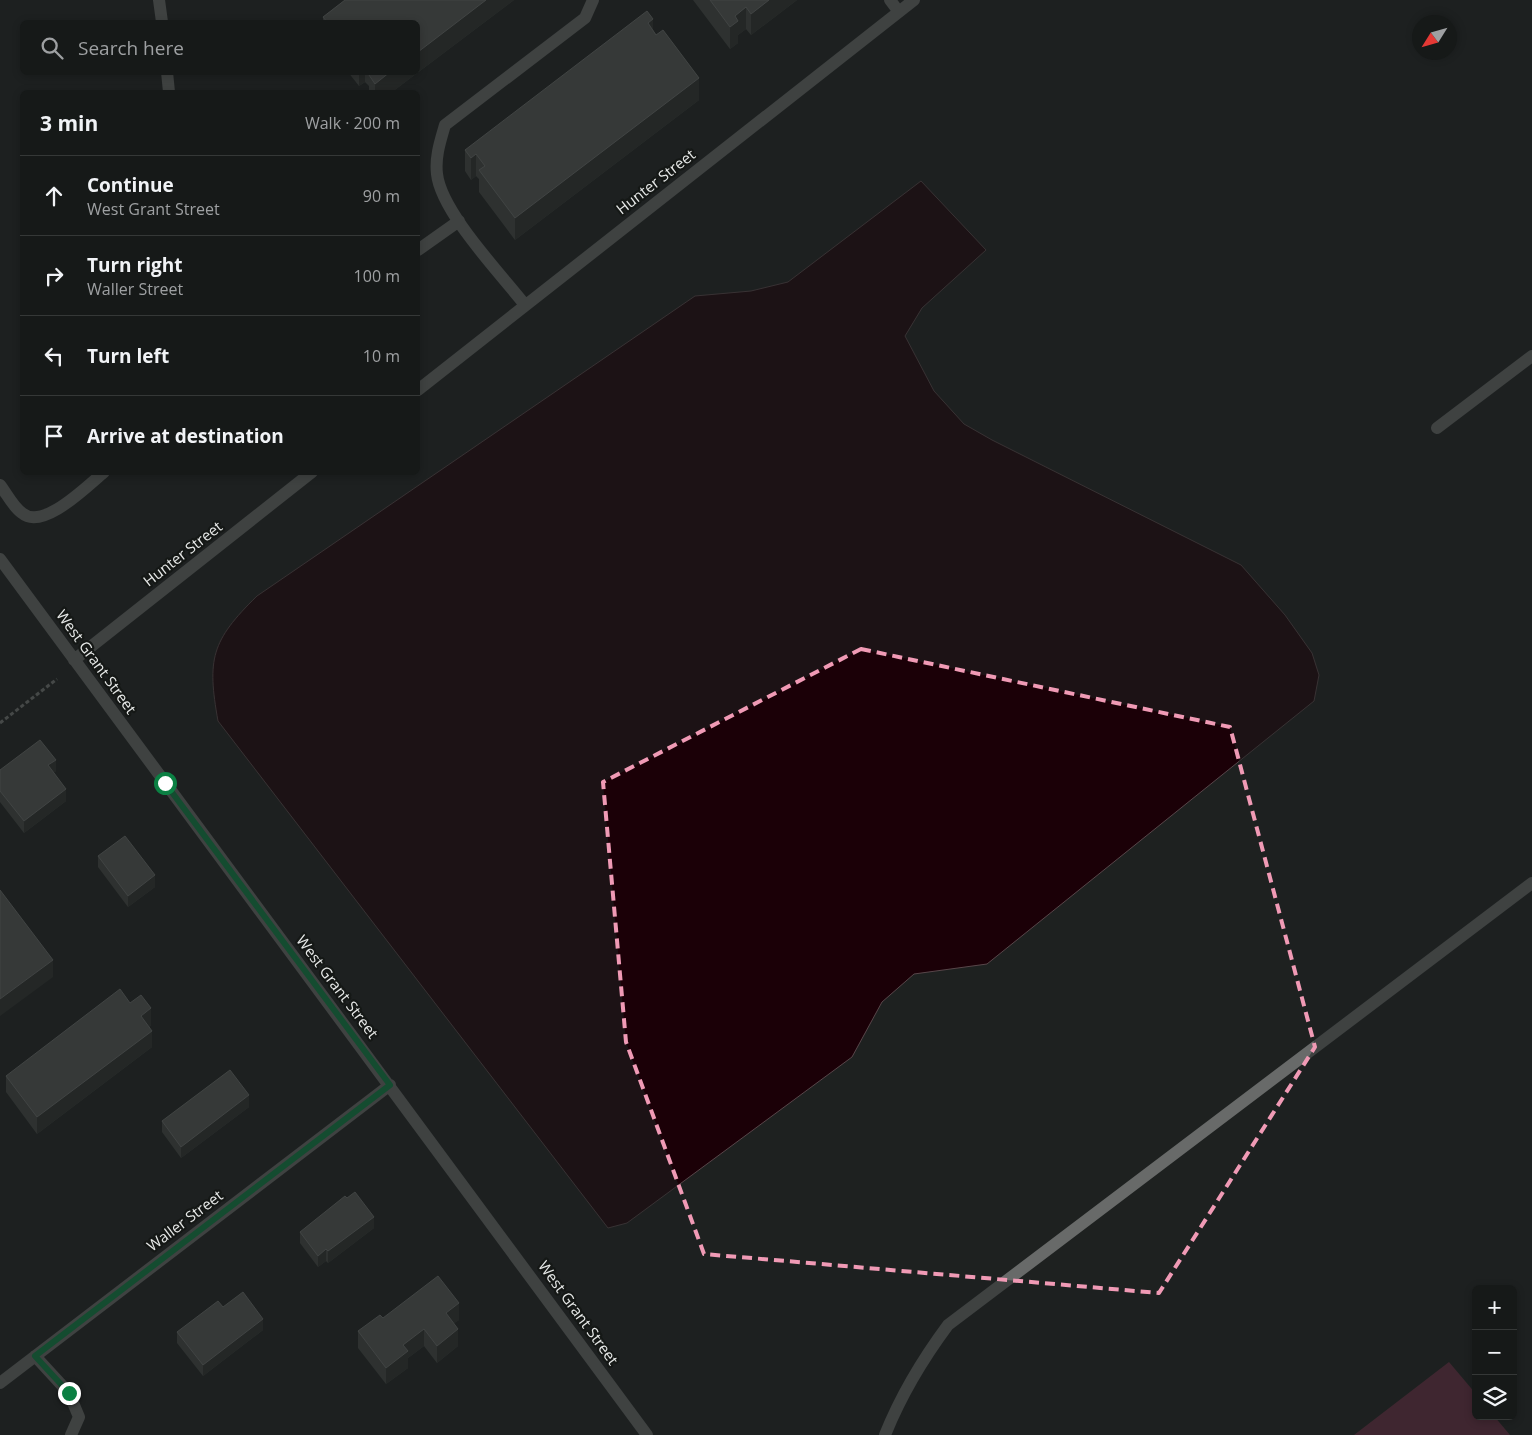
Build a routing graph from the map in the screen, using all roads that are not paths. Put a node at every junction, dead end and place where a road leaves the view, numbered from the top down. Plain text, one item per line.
1 (159, 0) edge
2 (593, 0) edge
3 (890, 0) edge
4 (914, 0) edge
5 (899, 12) junction
6 (162, 20) edge
7 (167, 75) edge
8 (169, 90) edge
9 (459, 221) junction
10 (420, 249) edge
11 (525, 305) junction
12 (1532, 356) edge
13 (420, 388) edge
14 (1437, 428) dead end
15 (100, 475) edge
16 (308, 475) edge
17 (0, 485) edge
18 (0, 559) edge
19 (74, 660) junction
20 (1532, 883) edge
21 (390, 1085) junction
22 (35, 1356) junction
23 (0, 1383) edge
24 (71, 1435) edge
25 (648, 1435) edge
26 (884, 1435) edge

1 - 6 street
2 - 9 street
3 - 5 street
4 - 5 street, Hunter Street
5 - 11 street, Hunter Street
7 - 8 street
9 - 10 street
9 - 11 street
11 - 13 street, Hunter Street
12 - 14 street
15 - 17 street
16 - 19 street, Hunter Street
18 - 19 street, West Grant Street
19 - 21 street, West Grant Street
20 - 26 street
21 - 22 street, Waller Street
21 - 25 street, West Grant Street
22 - 23 street, Waller Street
22 - 24 street

